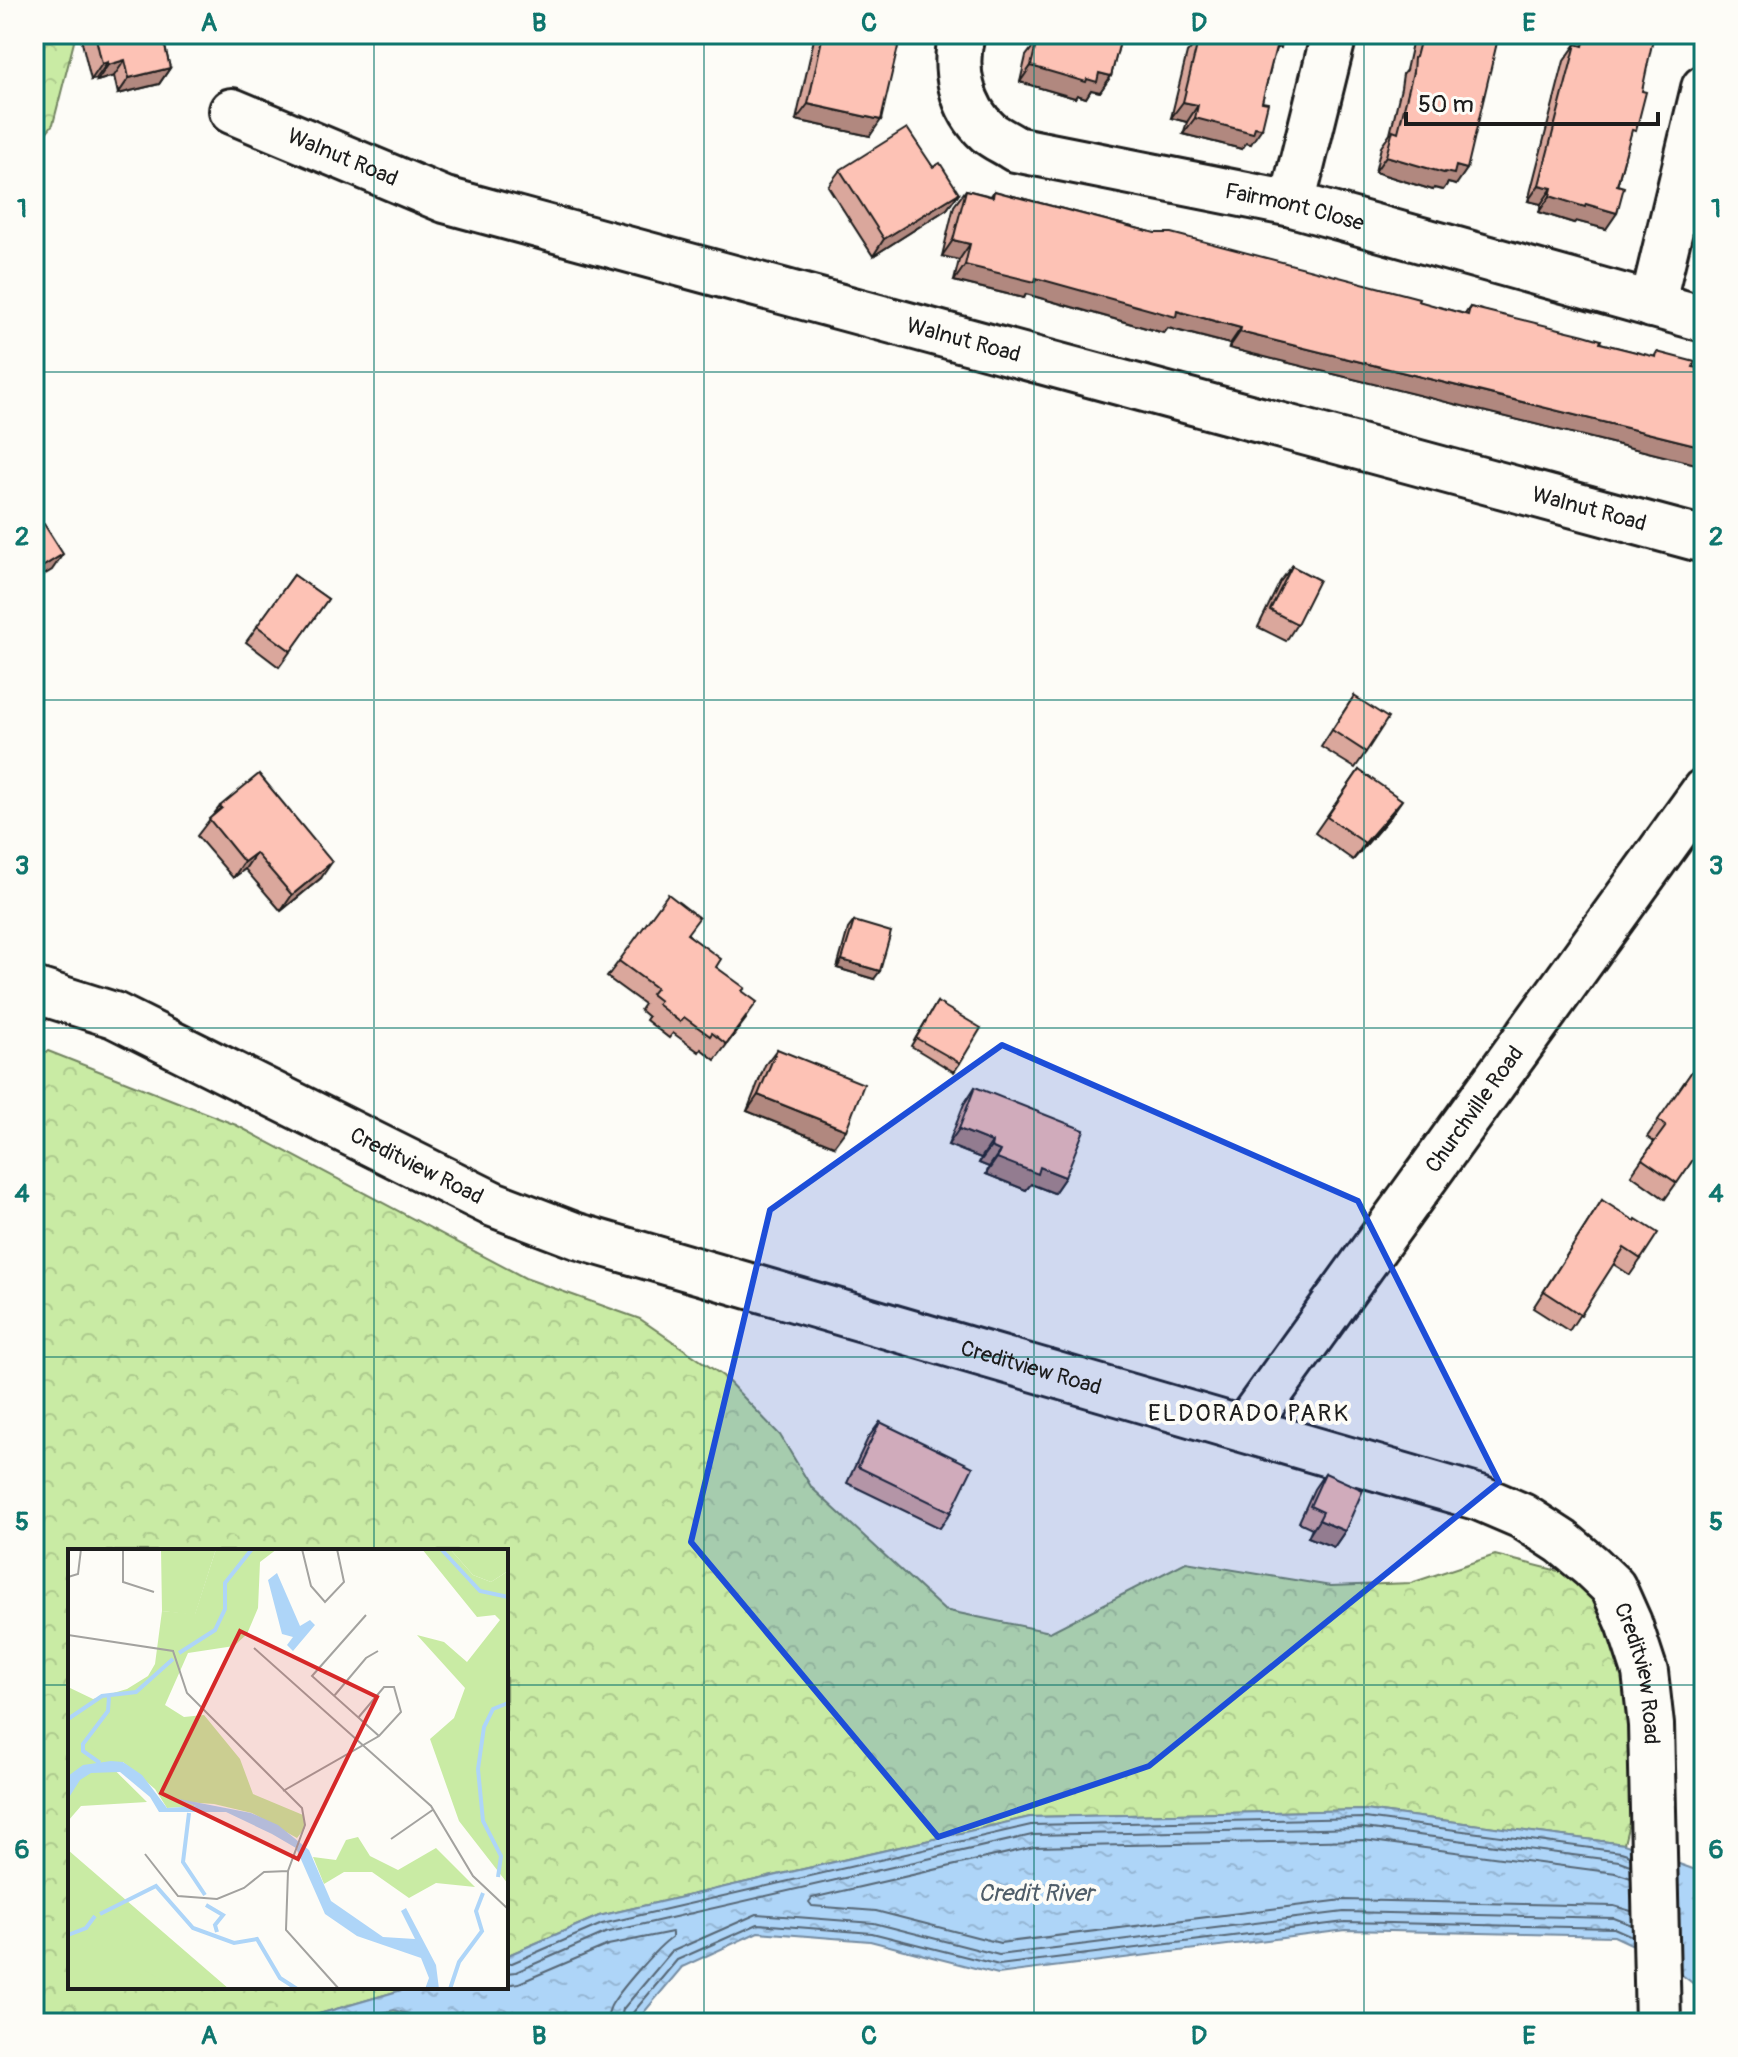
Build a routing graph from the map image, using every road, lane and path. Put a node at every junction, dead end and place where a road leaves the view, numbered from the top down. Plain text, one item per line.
1 (962, 34) edge
2 (1334, 34) edge
3 (1704, 88) edge
4 (232, 111) dead end
5 (1292, 204) junction
6 (1652, 305) junction
7 (1704, 319) edge
8 (1704, 540) edge
9 (1704, 791) edge
10 (34, 990) edge
11 (1244, 1429) junction
12 (1658, 2015) edge

1 - 5 street, Fairmont Close
2 - 5 street
3 - 6 street
4 - 8 street, Walnut Road
5 - 6 street, Fairmont Close
6 - 7 street, Fairmont Close
9 - 11 street, Churchville Road
10 - 11 street, Creditview Road
11 - 12 street, Creditview Road

